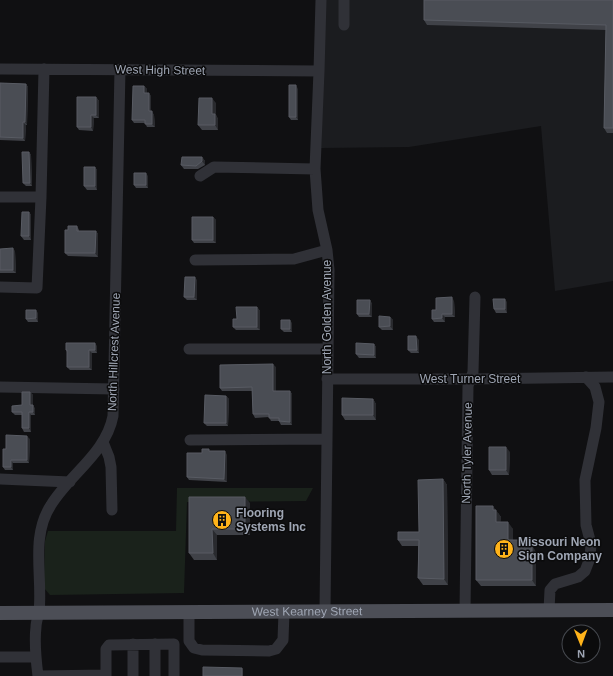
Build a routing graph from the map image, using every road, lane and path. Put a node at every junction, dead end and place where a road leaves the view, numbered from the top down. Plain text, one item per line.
1 (321, 0) edge
2 (344, 0) edge
3 (344, 25) dead end
4 (0, 69) edge
5 (44, 69) junction
6 (120, 69) junction
7 (319, 71) junction
8 (315, 169) junction
9 (200, 176) dead end
10 (0, 196) edge
11 (42, 197) junction
12 (327, 250) junction
13 (196, 260) dead end
14 (0, 287) edge
15 (475, 297) dead end
16 (189, 349) dead end
17 (327, 349) junction
18 (586, 377) junction
19 (613, 377) edge
20 (327, 379) junction
21 (471, 379) junction
22 (0, 387) edge
23 (114, 389) junction
24 (326, 439) junction
25 (190, 440) dead end
26 (103, 442) junction
27 (0, 479) edge
28 (70, 482) junction
29 (112, 510) dead end
30 (549, 610) junction
31 (613, 610) edge
32 (325, 611) junction
33 (465, 611) junction
34 (188, 612) junction
35 (284, 612) junction
36 (0, 613) edge
37 (39, 613) junction
38 (132, 644) junction
39 (155, 644) junction
40 (0, 657) edge
41 (36, 657) junction
42 (106, 675) edge
43 (38, 676) edge
44 (86, 676) edge
45 (133, 676) edge
46 (155, 676) edge
47 (174, 676) edge

1 - 7 street, North Golden Avenue
2 - 3 street
4 - 5 street, West High Street
5 - 6 street, West High Street
5 - 11 street
6 - 7 street, West High Street
6 - 23 street, North Hillcrest Avenue
7 - 8 street, North Golden Avenue
8 - 9 street
8 - 12 street, North Golden Avenue
10 - 11 street
11 - 14 street
12 - 13 street
12 - 17 street, North Golden Avenue
15 - 21 street, North Tyler Avenue
16 - 17 street
17 - 20 street, North Golden Avenue
18 - 19 street, West Turner Street
18 - 21 street, West Turner Street
18 - 30 street
20 - 21 street, West Turner Street
20 - 24 street, North Golden Avenue
21 - 33 street, North Tyler Avenue
22 - 23 street
23 - 26 street, North Hillcrest Avenue
24 - 25 street
24 - 32 street, North Golden Avenue
26 - 28 street, North Hillcrest Avenue
26 - 29 street
27 - 28 street
28 - 37 street, North Hillcrest Avenue
30 - 31 main road, West Kearney Street
30 - 33 main road, West Kearney Street
32 - 33 main road, West Kearney Street
32 - 35 main road, West Kearney Street
34 - 35 main road, West Kearney Street
34 - 35 street
34 - 37 main road, West Kearney Street
36 - 37 main road, West Kearney Street
37 - 41 street, North Hillcrest Avenue
38 - 39 street
38 - 42 street
38 - 45 street
39 - 46 street
39 - 47 street
40 - 41 street
41 - 43 street, North Hillcrest Avenue
42 - 44 street
43 - 44 street

